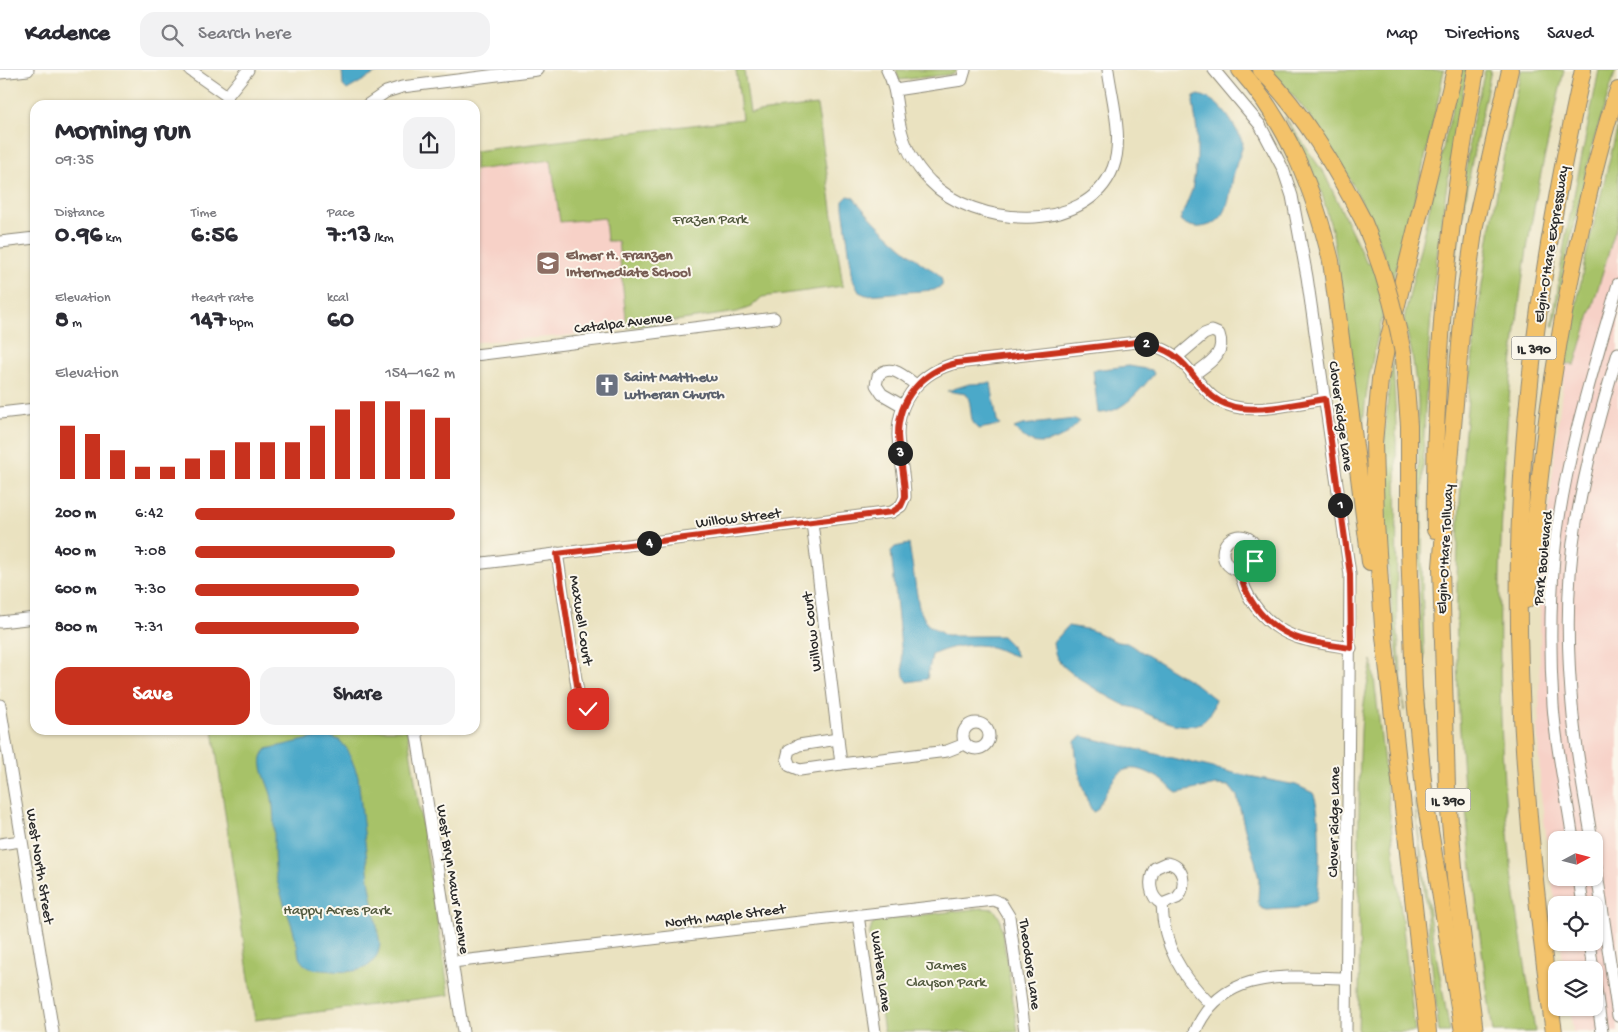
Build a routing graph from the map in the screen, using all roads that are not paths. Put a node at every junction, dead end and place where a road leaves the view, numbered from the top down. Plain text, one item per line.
1 (28, 70) edge
2 (248, 70) edge
3 (537, 70) edge
4 (887, 70) edge
5 (965, 70) edge
6 (1108, 70) edge
7 (1214, 70) edge
8 (1240, 70) edge
9 (1261, 70) edge
10 (1455, 70) edge
11 (1476, 70) edge
12 (1510, 70) edge
13 (1583, 70) edge
14 (192, 71) edge
15 (0, 73) edge
16 (895, 90) junction
17 (1618, 90) edge
18 (227, 100) edge
19 (374, 100) edge
20 (30, 239) edge
21 (0, 242) edge
22 (1618, 284) edge
23 (774, 318) dead end
24 (1618, 353) edge
25 (480, 354) edge
26 (1177, 357) junction
27 (1192, 376) junction
28 (916, 385) junction
29 (1325, 399) junction
30 (903, 406) junction
31 (30, 410) edge
32 (0, 413) edge
33 (812, 522) junction
34 (557, 554) junction
35 (480, 563) edge
36 (1440, 567) junction
37 (1240, 570) dead end
38 (30, 619) edge
39 (0, 622) edge
40 (1383, 627) junction
41 (1519, 629) junction
42 (1351, 648) junction
43 (0, 705) edge
44 (594, 716) dead end
45 (417, 735) edge
46 (838, 739) junction
47 (965, 744) dead end
48 (841, 764) junction
49 (1573, 831) edge
50 (1591, 831) edge
51 (21, 842) junction
52 (0, 844) edge
53 (1599, 886) edge
54 (1001, 903) joint
55 (1162, 904) dead end
56 (858, 915) junction
57 (452, 962) junction
58 (1346, 978) junction
59 (1210, 1004) junction
60 (1600, 1016) edge
61 (1618, 1016) edge
62 (53, 1032) edge
63 (463, 1032) edge
64 (876, 1032) edge
65 (1025, 1032) edge
66 (1195, 1032) edge
67 (1346, 1032) edge
68 (1428, 1032) edge
69 (1463, 1032) edge
70 (1475, 1032) edge
71 (1554, 1032) edge
72 (1602, 1032) edge

1 - 15 street
2 - 18 street
3 - 19 street
4 - 16 street
5 - 16 street
6 - 16 street
7 - 29 street, Clover Ridge Lane
8 - 40 highway
9 - 69 highway, bridge
10 - 40 highway
11 - 36 highway
12 - 36 highway, Elgin-O'Hare Tollway / IL 390
13 - 41 highway, Elgin-O'Hare Expressway / IL 390
14 - 18 street
17 - 41 highway
20 - 21 street
22 - 49 street, Park Boulevard
23 - 25 street, Catalpa Avenue
24 - 50 street, Park Boulevard
26 - 27 street, Willow Street
26 - 27 street
26 - 28 street, Willow Street
27 - 29 street, Willow Street
28 - 30 street, Willow Street
28 - 30 street
29 - 42 street, Clover Ridge Lane
30 - 33 street, Willow Street
31 - 32 street
33 - 34 street, Willow Street
33 - 46 street, Willow Court
34 - 35 street, Willow Street
34 - 44 street, Maxwell Court
36 - 70 highway, Elgin-O'Hare Tollway / IL 390
37 - 42 street
38 - 39 street
40 - 68 highway
41 - 71 highway, IL 390
42 - 58 street, Clover Ridge Lane
43 - 51 street, West North Street
45 - 57 street, West Bryn Mawr Avenue
46 - 48 street, Willow Court
46 - 48 street
47 - 48 street
51 - 52 street
51 - 62 street, West North Street
53 - 61 street
54 - 56 street, North Maple Street
54 - 65 street, Theodore Lane
55 - 59 street
56 - 57 street, North Maple Street
56 - 64 street, Walters Lane
57 - 63 street, West Bryn Mawr Avenue
58 - 59 street
58 - 67 street, Clover Ridge Lane
59 - 66 street
60 - 72 street

